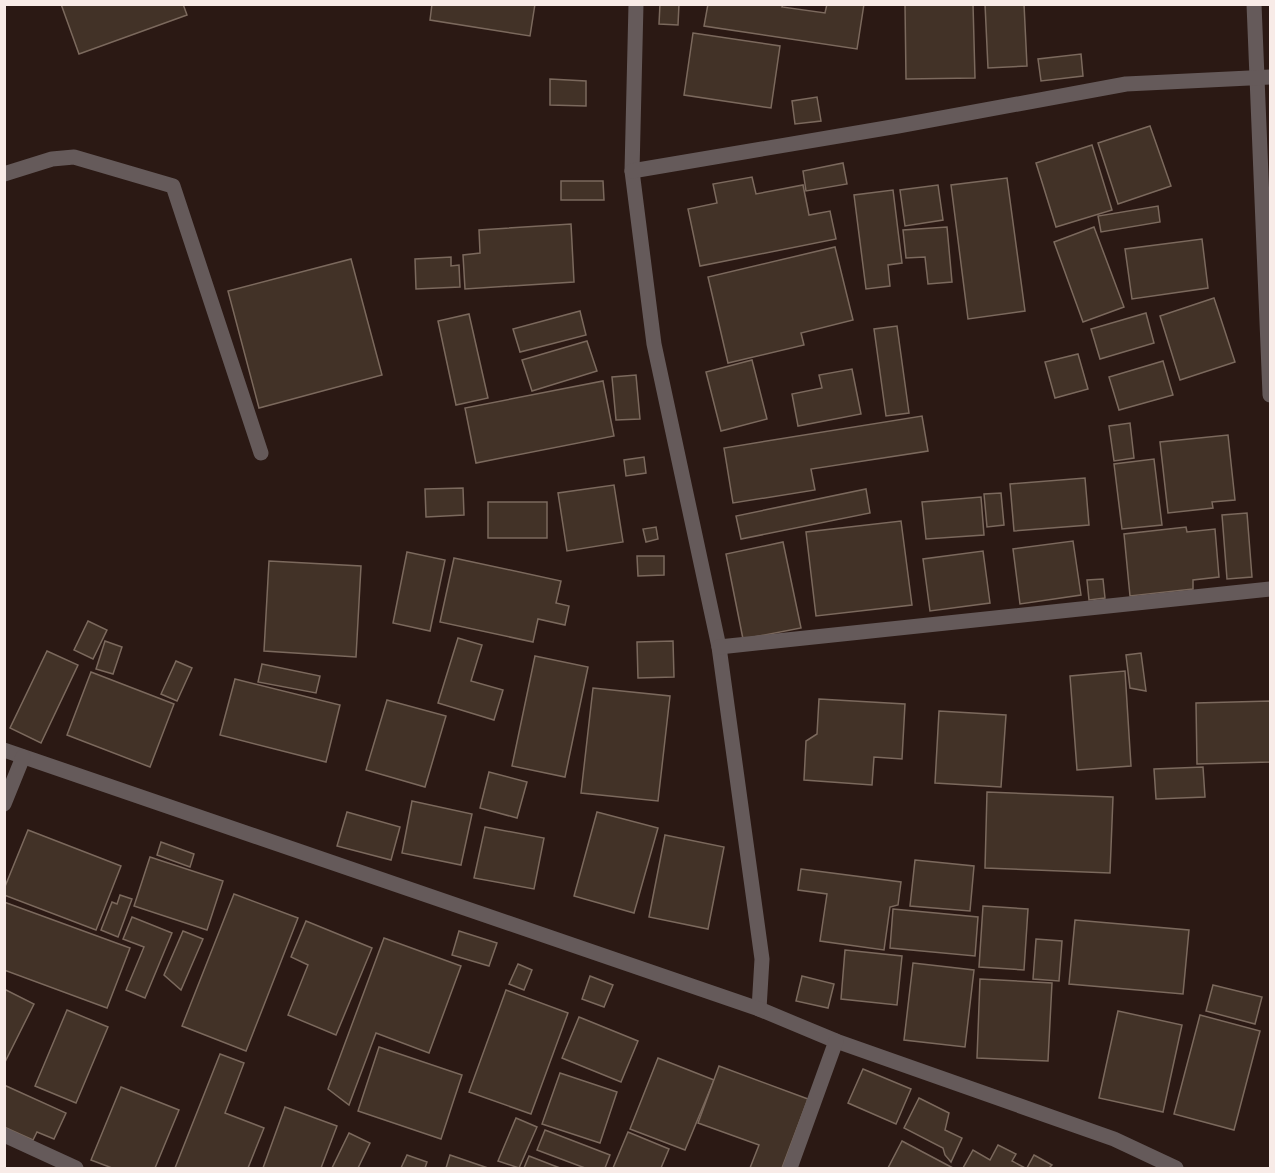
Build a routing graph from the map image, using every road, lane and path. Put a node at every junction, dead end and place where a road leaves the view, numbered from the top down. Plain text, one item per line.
1 (636, 4) edge
2 (1254, 4) edge
3 (1264, 77) edge
4 (632, 171) junction
5 (4, 174) edge
6 (1270, 395) edge
7 (261, 453) dead end
8 (1270, 590) edge
9 (719, 647) junction
10 (4, 750) edge
11 (23, 757) junction
12 (4, 804) edge
13 (759, 1009) junction
14 (836, 1041) junction
15 (4, 1135) edge
16 (76, 1168) edge
17 (790, 1168) edge
18 (1176, 1168) edge

1 - 4 street
2 - 3 street
3 - 4 street
3 - 6 street
4 - 9 street
5 - 7 street
8 - 9 street
9 - 13 street
10 - 11 street
11 - 12 street
11 - 13 street
13 - 14 street
14 - 17 street
14 - 18 street
15 - 16 street

